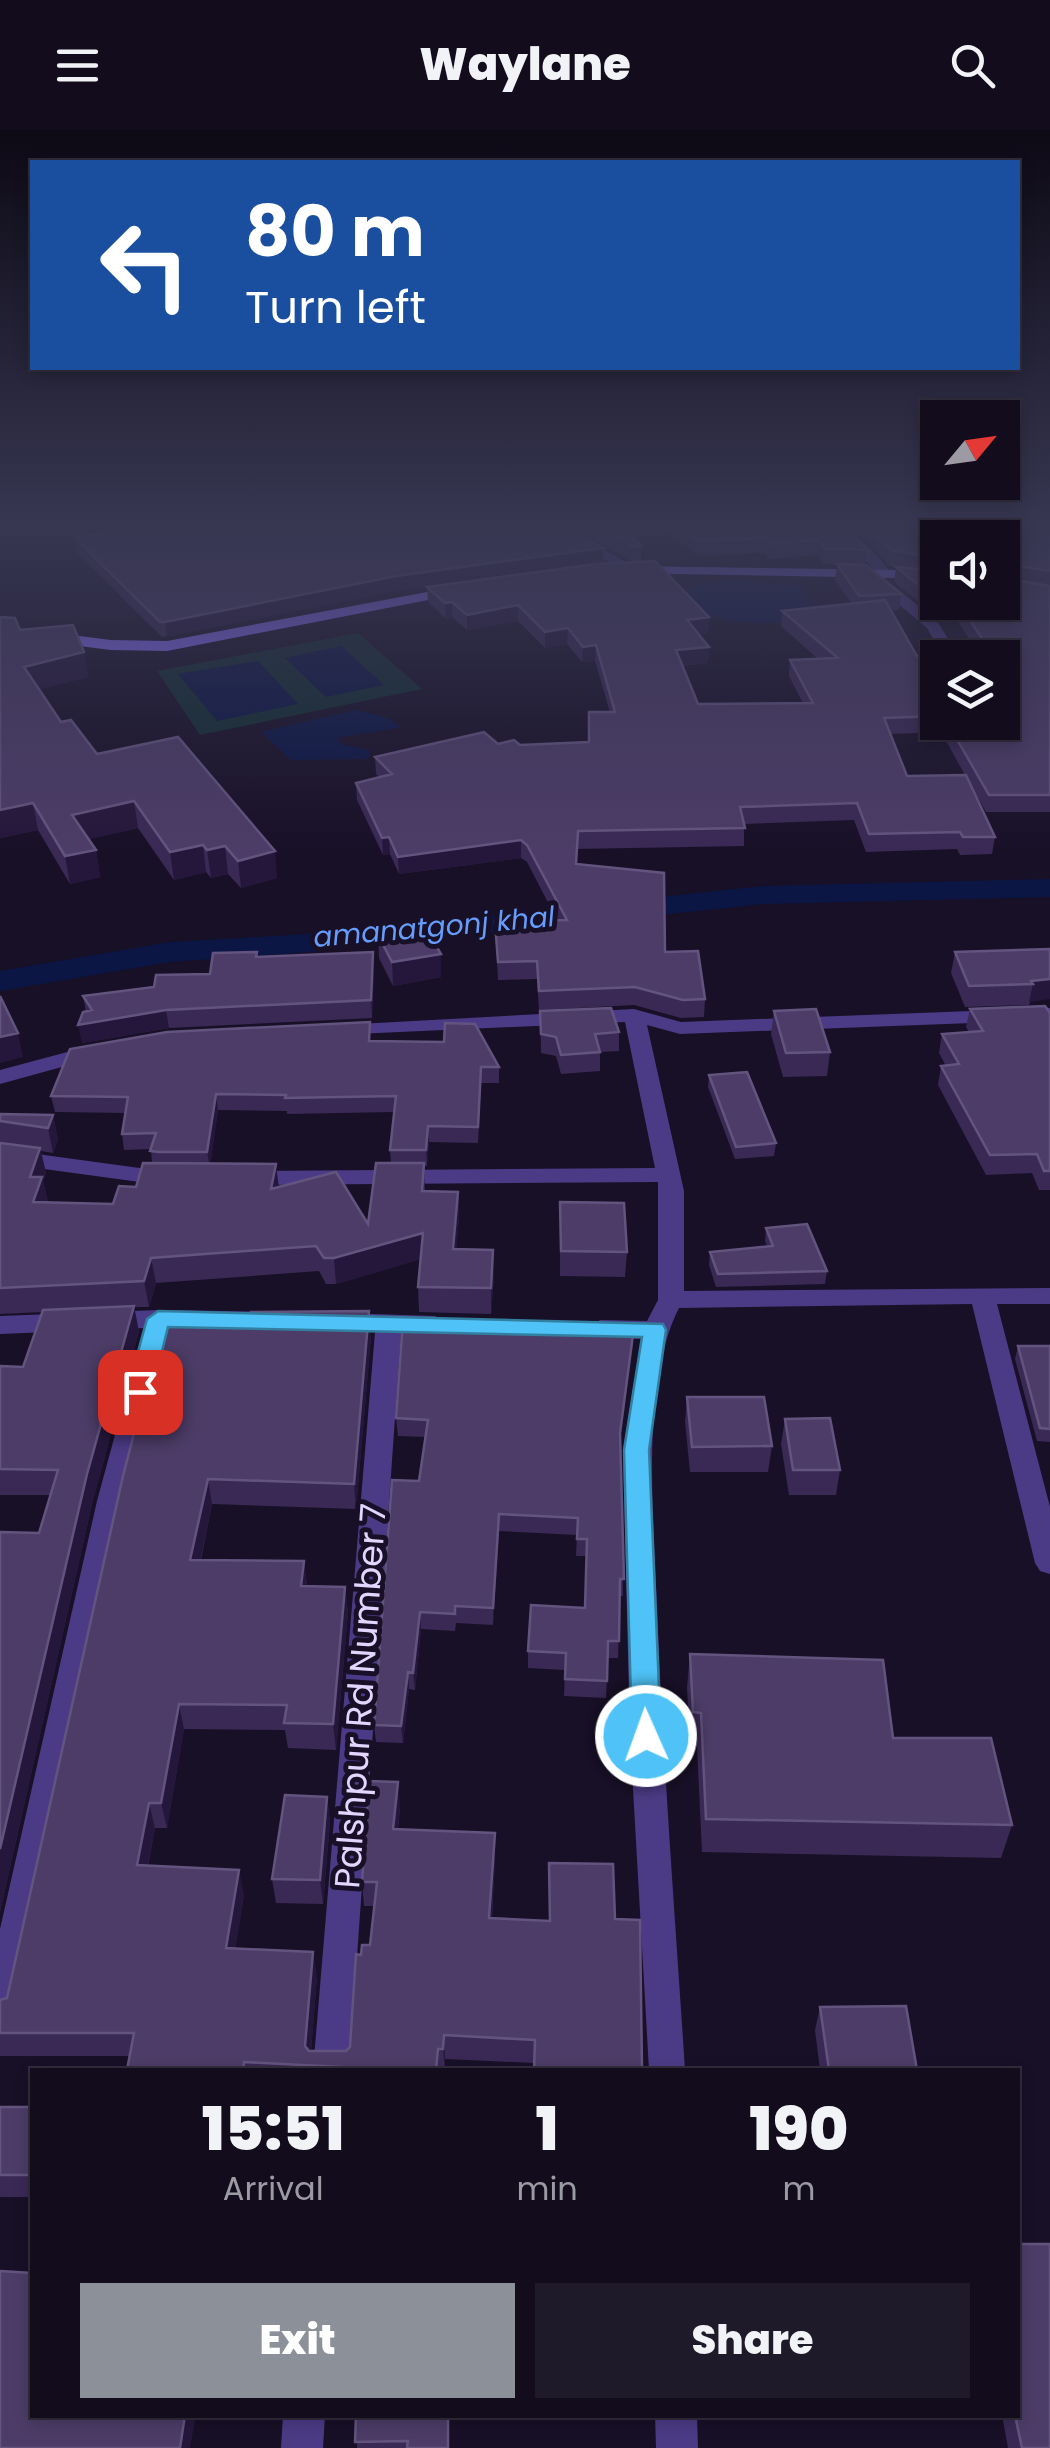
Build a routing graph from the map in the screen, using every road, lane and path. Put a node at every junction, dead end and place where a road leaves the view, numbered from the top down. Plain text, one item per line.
1 (9, 632) edge
2 (237, 632) edge
3 (1050, 1014) edge
4 (634, 1016) junction
5 (316, 1032) edge
6 (131, 1044) edge
7 (0, 1076) edge
8 (0, 1156) edge
9 (669, 1176) junction
10 (982, 1295) junction
11 (1050, 1296) edge
12 (671, 1300) junction
13 (158, 1319) junction
14 (389, 1323) junction
15 (0, 1325) edge
16 (463, 1327) edge
17 (578, 1328) edge
18 (654, 1330) junction
19 (1050, 1564) edge
20 (0, 2008) edge
21 (331, 2068) edge
22 (667, 2068) edge
23 (304, 2418) edge
24 (676, 2418) edge
25 (302, 2448) edge
26 (677, 2448) edge

1 - 2 main road
3 - 4 street
4 - 5 street
4 - 9 street
6 - 7 street
8 - 9 street
9 - 12 street
10 - 11 street
10 - 12 street
10 - 19 street
12 - 18 street
13 - 14 street
13 - 15 street
13 - 20 street
14 - 16 street
14 - 21 street, Palshpur Rd Number 7
17 - 18 street
18 - 22 street
23 - 25 street
24 - 26 street

